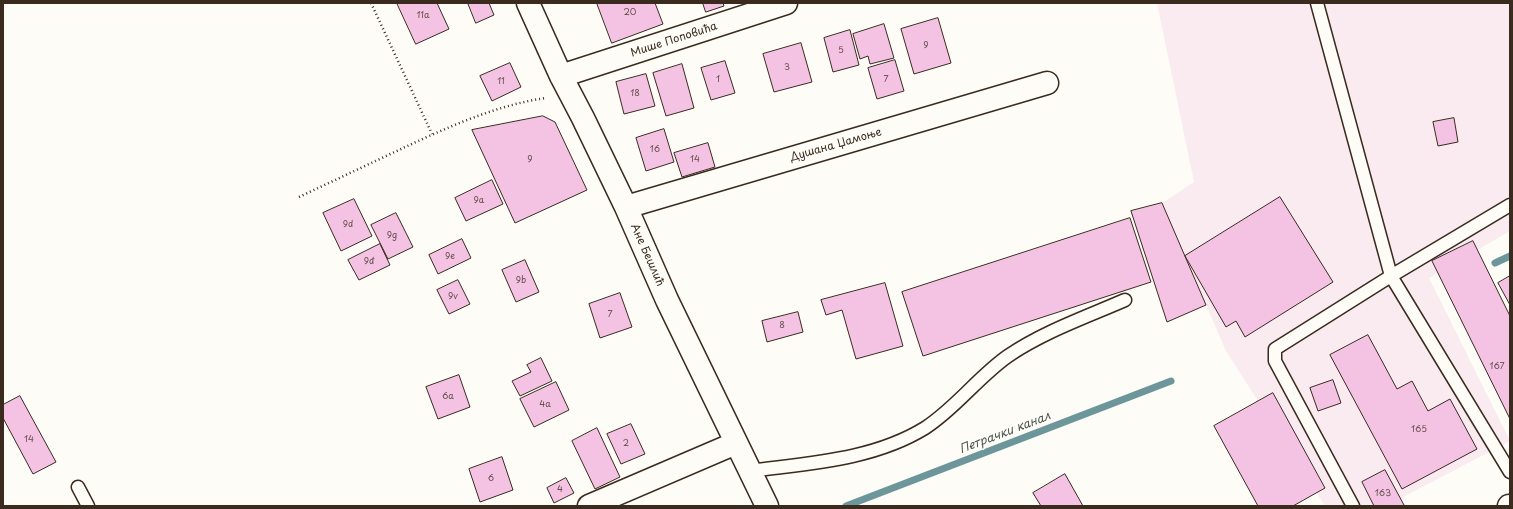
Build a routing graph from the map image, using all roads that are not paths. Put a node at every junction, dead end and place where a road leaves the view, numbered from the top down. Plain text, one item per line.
1 (528, 3) edge
2 (786, 3) edge
3 (1317, 3) edge
4 (1047, 83) dead end
5 (566, 86) junction
6 (1510, 205) edge
7 (626, 208) junction
8 (1391, 276) junction
9 (1125, 300) dead end
10 (736, 443) junction
11 (750, 471) junction
12 (1510, 472) edge
13 (78, 487) dead end
14 (88, 506) edge
15 (589, 506) edge
16 (767, 506) edge
17 (1353, 506) edge

1 - 5 street, Ане Бешлић
2 - 5 street, Мише Поповића
3 - 8 lane
4 - 7 street, Душана Џамоње
5 - 7 street, Ане Бешлић
6 - 8 lane
7 - 10 street, Ане Бешлић
8 - 12 lane
8 - 17 lane
9 - 11 lane
10 - 11 street, Ане Бешлић
10 - 15 street
11 - 16 street, Ане Бешлић
13 - 14 lane

